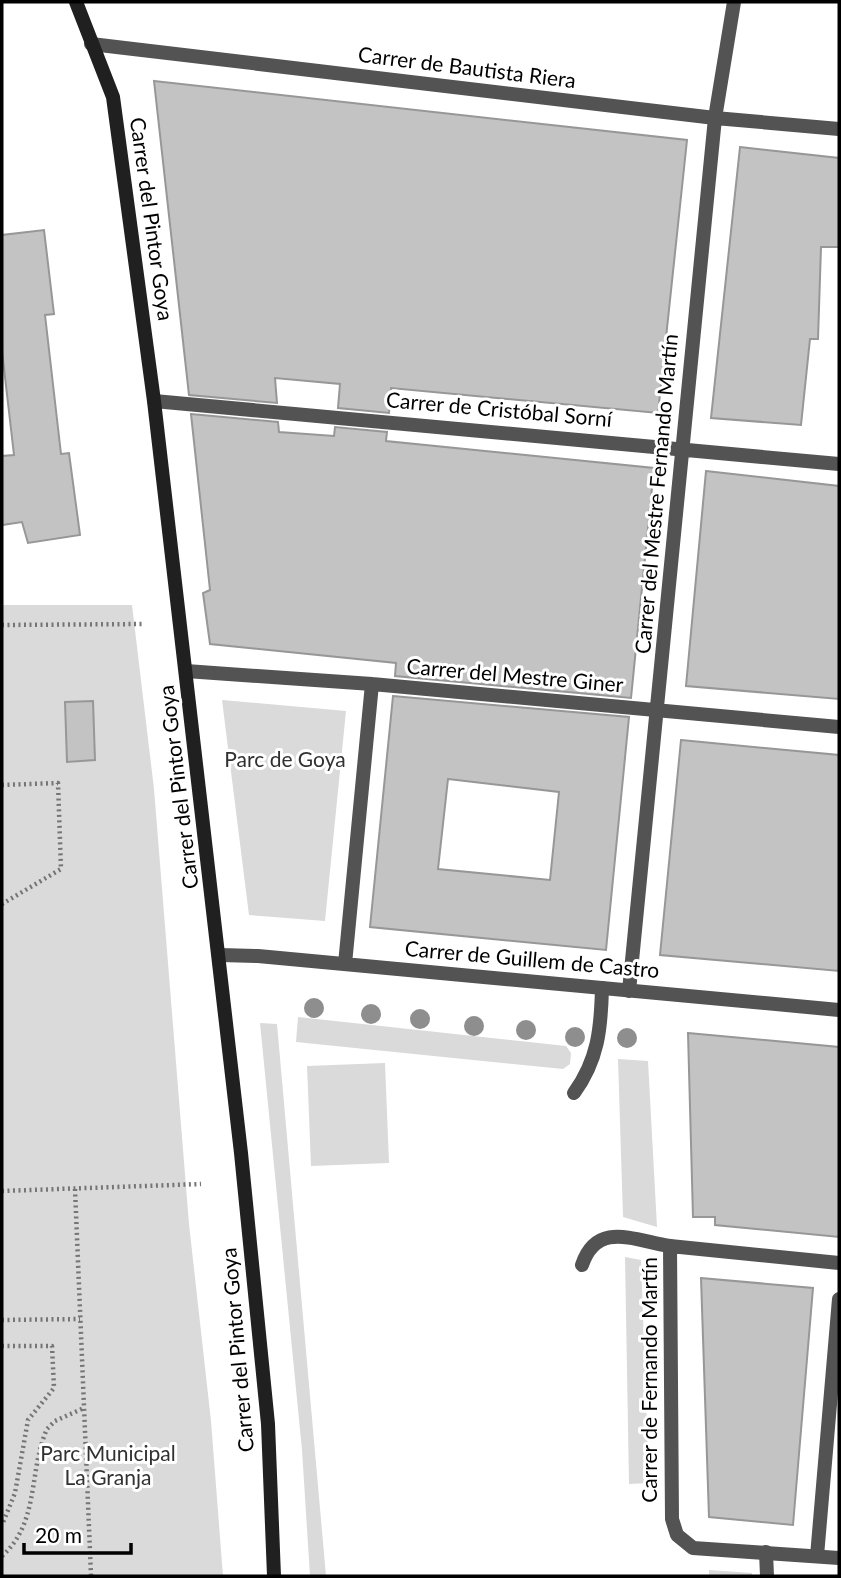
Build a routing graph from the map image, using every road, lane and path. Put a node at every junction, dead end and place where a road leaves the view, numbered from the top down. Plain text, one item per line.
1 (76, 2) edge
2 (734, 2) edge
3 (91, 44) junction
4 (715, 118) junction
5 (839, 129) edge
6 (154, 401) junction
7 (681, 449) junction
8 (839, 464) edge
9 (144, 624) dead end
10 (2, 625) edge
11 (186, 671) junction
12 (372, 684) junction
13 (658, 710) junction
14 (839, 727) edge
15 (2, 785) edge
16 (2, 904) edge
17 (220, 955) junction
18 (345, 964) junction
19 (602, 989) junction
20 (629, 990) junction
21 (839, 1010) edge
22 (574, 1093) dead end
23 (201, 1184) dead end
24 (75, 1189) junction
25 (2, 1191) edge
26 (670, 1246) junction
27 (839, 1264) edge
28 (582, 1265) dead end
29 (839, 1299) edge
30 (80, 1319) junction
31 (2, 1320) edge
32 (2, 1346) edge
33 (84, 1408) junction
34 (2, 1525) edge
35 (766, 1552) junction
36 (2, 1556) edge
37 (817, 1556) junction
38 (839, 1558) edge
39 (90, 1576) edge
40 (274, 1576) edge
41 (767, 1576) edge

1 - 3 street, Carrer del Pintor Goya
2 - 4 street, Carrer del Mestre Fernando Martín
3 - 4 street, Carrer de Bautista Riera
3 - 6 street, Carrer del Pintor Goya
4 - 5 street, Carrer de Bautista Riera
4 - 7 street, Carrer del Mestre Fernando Martín
6 - 7 street, Carrer de Cristóbal Sorní
6 - 11 street, Carrer del Pintor Goya
7 - 8 street, Carrer de Cristóbal Sorní
7 - 13 street, Carrer del Mestre Fernando Martín
9 - 10 path
11 - 12 street, Carrer del Mestre Giner
11 - 17 street, Carrer del Pintor Goya
12 - 13 street, Carrer del Mestre Giner
12 - 18 street
13 - 14 street, Carrer del Mestre Giner
13 - 20 street, Carrer del Mestre Fernando Martín
15 - 16 path
17 - 18 street, Carrer de Guillem de Castro
17 - 40 street, Carrer del Pintor Goya
18 - 19 street, Carrer de Guillem de Castro
19 - 20 street, Carrer de Guillem de Castro
19 - 22 street
20 - 21 street, Carrer de Guillem de Castro
23 - 24 path
24 - 25 path
24 - 30 path
26 - 27 street
26 - 28 street
26 - 35 street, Carrer de Fernando Martín
29 - 37 street
30 - 31 path
30 - 33 path
32 - 34 path
33 - 36 path
33 - 39 path
35 - 37 street
35 - 41 street
37 - 38 street

